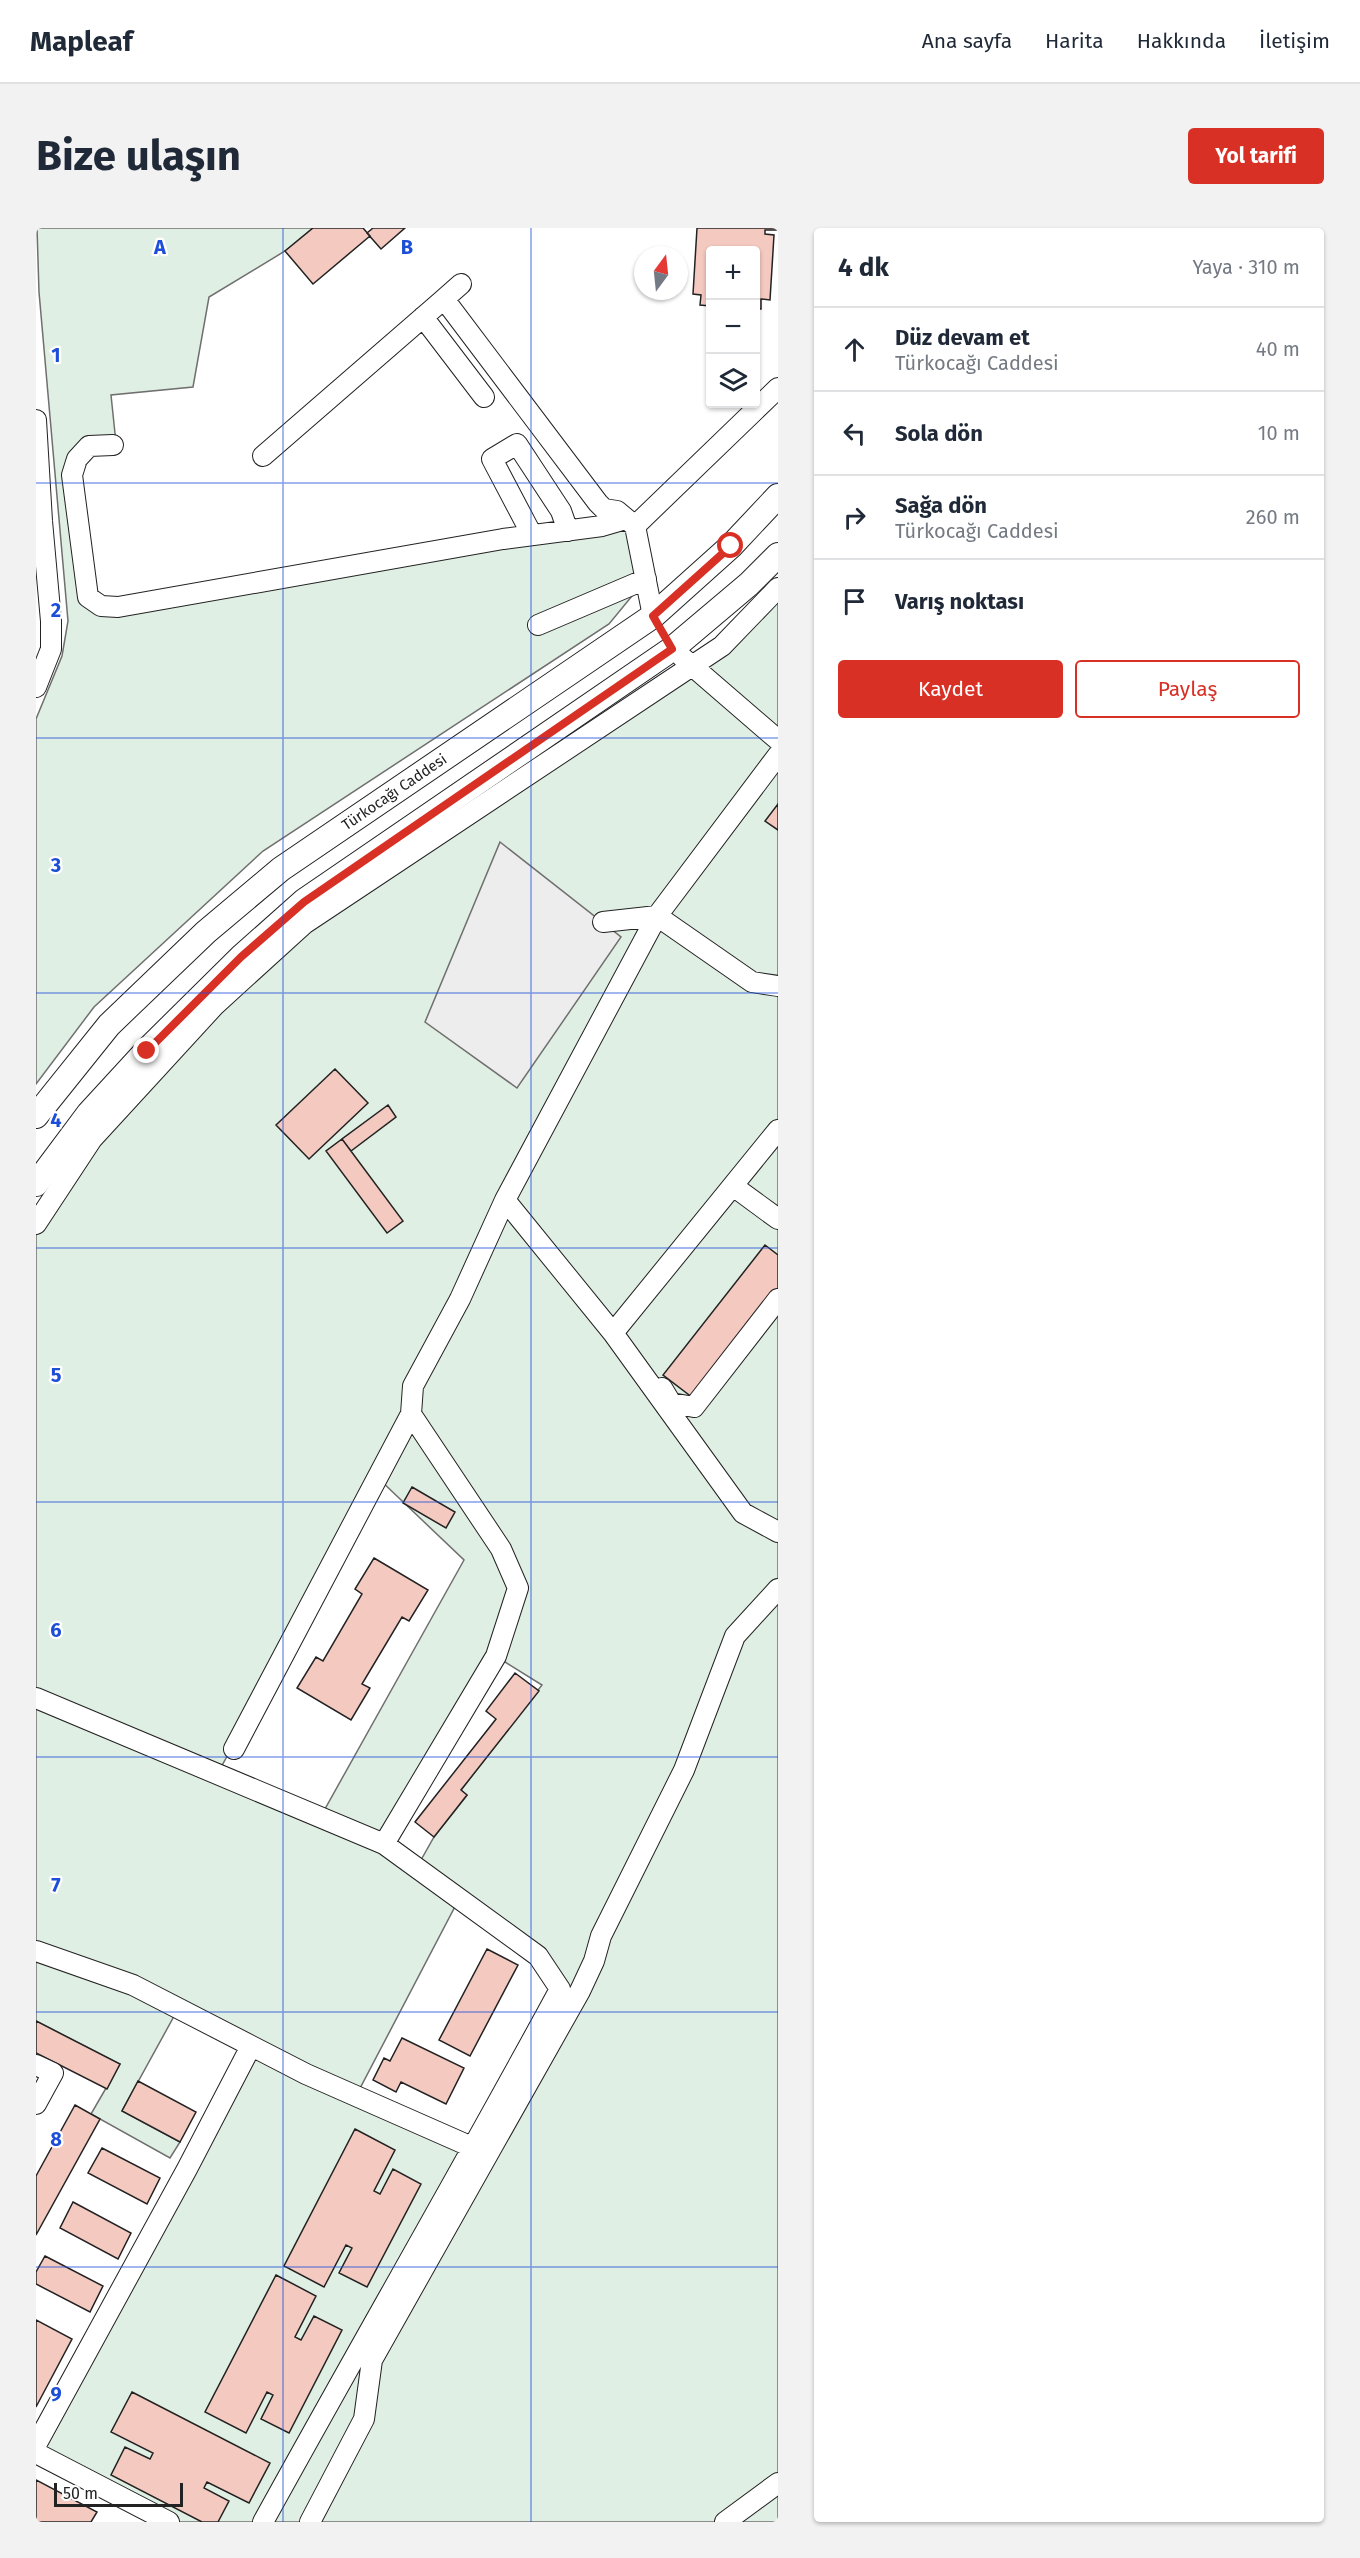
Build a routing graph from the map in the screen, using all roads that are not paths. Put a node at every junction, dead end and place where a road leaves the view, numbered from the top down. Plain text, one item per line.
1 (461, 284) dead end
2 (444, 299) junction
3 (423, 317) junction
4 (778, 388) edge
5 (484, 397) dead end
6 (36, 420) edge
7 (113, 445) dead end
8 (263, 456) dead end
9 (778, 496) edge
10 (626, 519) junction
11 (39, 522) edge
12 (568, 531) junction
13 (532, 535) junction
14 (778, 555) edge
15 (645, 579) junction
16 (778, 588) edge
17 (653, 616) junction
18 (538, 625) dead end
19 (672, 649) junction
20 (692, 666) junction
21 (36, 687) edge
22 (778, 740) edge
23 (778, 755) edge
24 (657, 916) junction
25 (603, 921) dead end
26 (778, 986) edge
27 (36, 1116) edge
28 (778, 1130) edge
29 (36, 1184) edge
30 (733, 1186) junction
31 (505, 1200) junction
32 (778, 1219) edge
33 (36, 1224) edge
34 (778, 1299) edge
35 (617, 1328) junction
36 (411, 1414) junction
37 (778, 1532) edge
38 (778, 1589) edge
39 (36, 1698) edge
40 (234, 1749) dead end
41 (384, 1844) junction
42 (36, 1951) edge
43 (251, 2046) junction
44 (36, 2065) edge
45 (36, 2104) edge
46 (474, 2148) junction
47 (36, 2445) edge
48 (36, 2453) edge
49 (778, 2482) edge
50 (168, 2522) edge
51 (263, 2522) edge
52 (310, 2522) edge
53 (724, 2522) edge

1 - 2 street
2 - 3 street
2 - 10 street
3 - 5 street
3 - 8 street
4 - 10 street
6 - 11 street
7 - 13 street
9 - 17 main road, Türkocağı Caddesi
10 - 12 street
10 - 15 street
11 - 21 street
12 - 13 street
12 - 13 street
14 - 19 main road
15 - 17 street
15 - 18 street
16 - 20 street
17 - 19 main road
17 - 27 main road, Türkocağı Caddesi
19 - 20 street
19 - 29 main road
20 - 22 street
20 - 33 street
23 - 24 street
24 - 25 street
24 - 26 street
24 - 31 street
28 - 30 street
30 - 32 street
30 - 35 street
31 - 35 street
31 - 36 street
34 - 35 street
35 - 37 street
36 - 40 street
36 - 41 street
38 - 52 street
39 - 41 street
41 - 46 street
42 - 43 street
43 - 46 street
43 - 47 street
44 - 45 street
46 - 51 street
48 - 50 street
49 - 53 street

